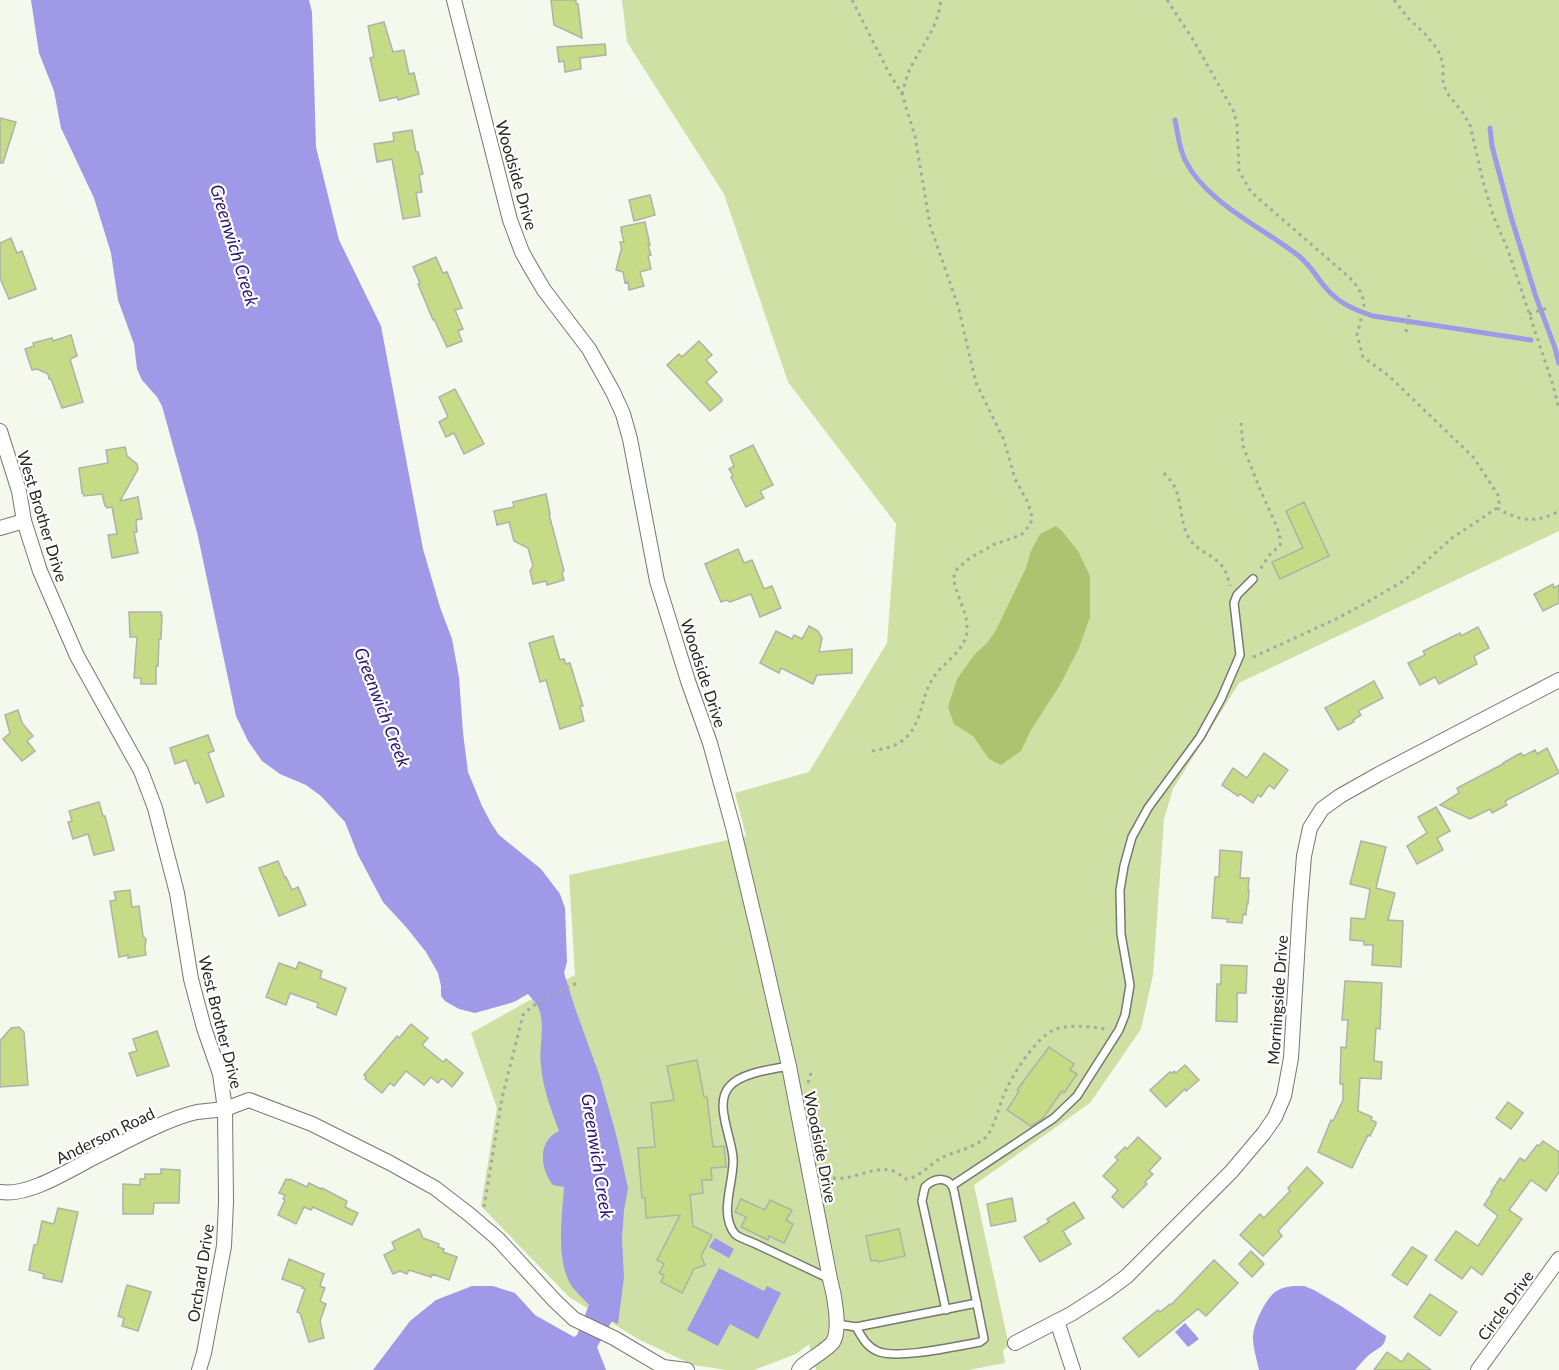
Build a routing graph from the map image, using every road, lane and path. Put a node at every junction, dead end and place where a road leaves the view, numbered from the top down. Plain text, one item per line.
1 (454, 0) edge
2 (852, 0) edge
3 (941, 0) edge
4 (1167, 0) edge
5 (1394, 0) edge
6 (902, 94) junction
7 (1550, 307) dead end
8 (1532, 313) junction
9 (1409, 315) dead end
10 (1406, 332) dead end
11 (1559, 410) edge
12 (1241, 423) dead end
13 (0, 431) edge
14 (1164, 473) dead end
15 (1497, 508) junction
16 (1559, 512) edge
17 (24, 521) junction
18 (0, 528) edge
19 (1253, 579) joint
20 (1234, 603) junction
21 (1237, 663) junction
22 (1559, 680) edge
23 (868, 752) dead end
24 (580, 982) dead end
25 (1119, 1030) junction
26 (789, 1066) junction
27 (811, 1073) dead end
28 (806, 1092) dead end
29 (225, 1109) junction
30 (823, 1173) dead end
31 (952, 1185) junction
32 (0, 1192) edge
33 (481, 1224) junction
34 (1559, 1259) edge
35 (830, 1279) junction
36 (977, 1303) junction
37 (946, 1310) junction
38 (1057, 1321) junction
39 (837, 1324) junction
40 (856, 1327) junction
41 (1015, 1342) dead end
42 (199, 1370) edge
43 (687, 1370) edge
44 (800, 1370) edge
45 (1073, 1370) edge
46 (1478, 1370) edge

1 - 26 street, Woodside Drive
2 - 6 path
3 - 6 path
4 - 15 path
5 - 8 path
6 - 23 path
7 - 8 path
8 - 11 path
9 - 10 path
12 - 19 path
13 - 17 street, West Brother Drive
14 - 20 path
15 - 16 path
15 - 21 path
17 - 18 street
17 - 29 street, West Brother Drive
19 - 20 lane
20 - 21 lane
21 - 25 lane
22 - 38 street, Morningside Drive
24 - 33 path
25 - 30 path
25 - 31 lane
26 - 35 street, Woodside Drive
26 - 35 lane
27 - 28 path
29 - 32 street, Anderson Road
29 - 33 street, West Brother Drive
29 - 42 street, Orchard Drive
31 - 36 lane
31 - 37 lane
33 - 43 street, West Brother Drive
34 - 46 street, Circle Drive
35 - 39 street, Woodside Drive
36 - 37 lane
36 - 40 lane
37 - 40 lane
38 - 41 street, Morningside Drive
38 - 45 street
39 - 40 lane
39 - 44 street

